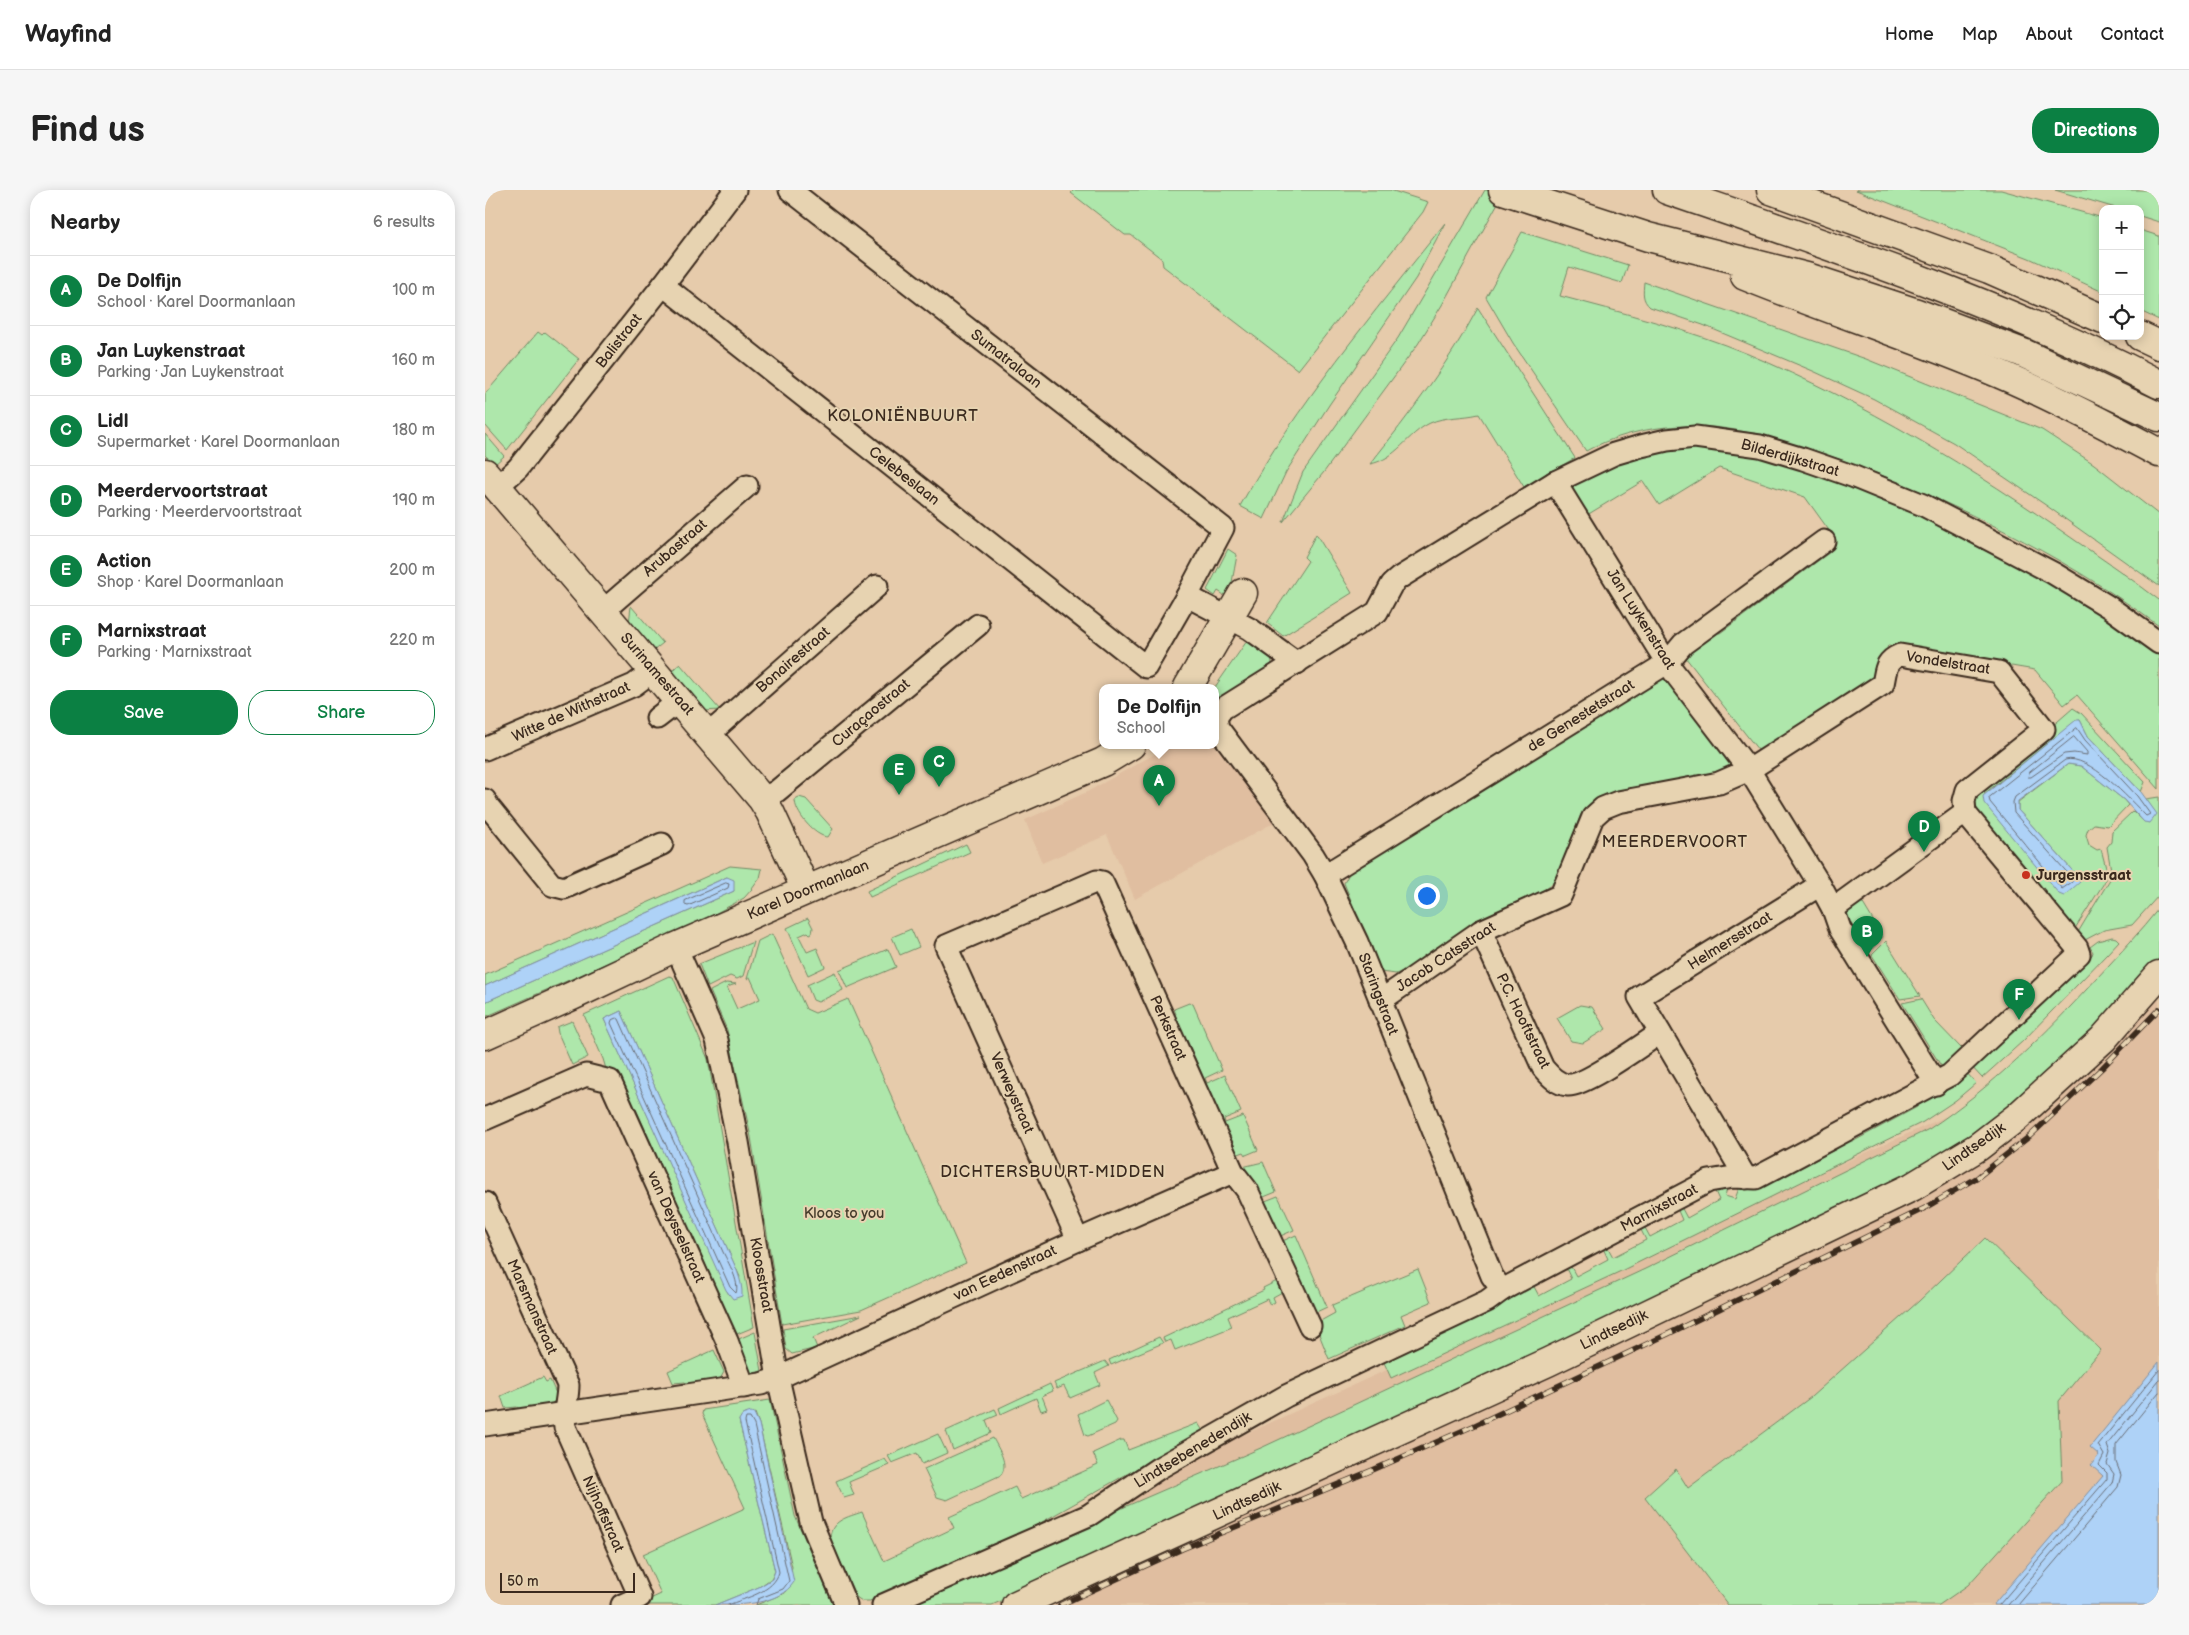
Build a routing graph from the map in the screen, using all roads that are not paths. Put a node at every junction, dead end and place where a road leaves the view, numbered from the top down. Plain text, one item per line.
1 (735, 190) edge
2 (790, 190) edge
3 (1503, 190) edge
4 (1667, 190) edge
5 (1771, 190) edge
6 (1648, 237) junction
7 (663, 285) junction
8 (2099, 317) edge
9 (2144, 338) edge
10 (2159, 345) edge
11 (2159, 384) edge
12 (2159, 417) edge
13 (2159, 453) edge
14 (491, 480) edge
15 (1555, 482) junction
16 (747, 486) dead end
17 (1824, 542) dead end
18 (877, 586) dead end
19 (1243, 593) dead end
20 (1187, 596) junction
21 (603, 611) junction
22 (1228, 618) junction
23 (978, 625) dead end
24 (2159, 642) edge
25 (1297, 663) junction
26 (1667, 663) junction
27 (654, 670) junction
28 (1190, 684) edge
29 (679, 701) junction
30 (1219, 714) edge
31 (657, 718) dead end
32 (1219, 729) edge
33 (709, 734) junction
34 (485, 749) edge
35 (1124, 749) edge
36 (1749, 770) junction
37 (762, 799) junction
38 (485, 800) edge
39 (1965, 813) junction
40 (662, 844) dead end
41 (1325, 875) junction
42 (1820, 885) junction
43 (806, 890) junction
44 (1833, 909) junction
45 (1481, 931) junction
46 (946, 946) joint
47 (676, 947) junction
48 (2159, 975) edge
49 (1380, 1001) junction
50 (1660, 1033) junction
51 (485, 1035) edge
52 (1936, 1084) junction
53 (485, 1119) edge
54 (1233, 1172) junction
55 (1747, 1178) junction
56 (485, 1203) edge
57 (1078, 1240) junction
58 (1502, 1290) junction
59 (1310, 1326) dead end
60 (779, 1378) junction
61 (744, 1387) junction
62 (563, 1412) junction
63 (485, 1425) edge
64 (623, 1605) edge
65 (846, 1605) edge
66 (883, 1605) edge
67 (1016, 1605) edge

1 - 7 street, Balistraat
2 - 20 street, Sumatralaan
3 - 6 main road
4 - 11 main road
5 - 8 main road
6 - 12 main road
6 - 13 main road
7 - 14 street, Balistraat
7 - 20 street, Celebeslaan
9 - 10 main road
14 - 21 main road, Surinamestraat
15 - 24 street, Bilderdijkstraat
15 - 25 street, Bilderdijkstraat
15 - 26 street, Jan Luykenstraat
16 - 21 street, Arubastraat
17 - 26 street, de Genestetstraat
18 - 33 street, Bonairestraat
19 - 22 main road
20 - 22 street
21 - 27 main road, Surinamestraat
22 - 25 street
22 - 28 main road
23 - 37 street, Curaçaostraat
25 - 30 street, Bilderdijkstraat
26 - 36 street, Jan Luykenstraat
26 - 41 street, de Genestetstraat
27 - 29 main road, Surinamestraat
27 - 34 street, Witte de Withstraat
29 - 31 street
29 - 33 main road, Surinamestraat
32 - 41 street, Staringstraat
33 - 37 main road, Surinamestraat
35 - 43 main road, Karel Doormanlaan
36 - 39 street, Vondelstraat
36 - 42 street, Jan Luykenstraat
36 - 45 street, Jacob Catsstraat
37 - 43 main road, Surinamestraat
38 - 40 street
39 - 44 street
39 - 52 street, Marnixstraat
41 - 49 street, Staringstraat
42 - 44 street, Jan Luykenstraat
42 - 50 street, Helmersstraat
43 - 47 main road, Karel Doormanlaan
44 - 52 street, Jan Luykenstraat
45 - 49 street, Jacob Catsstraat
45 - 50 street, P.C. Hooftstraat
46 - 54 street, Perkstraat
46 - 57 street, Verweystraat
47 - 51 main road, Karel Doormanlaan
47 - 60 street, Kloosstraat
48 - 67 main road, Lindtsedijk
49 - 58 street, Staringstraat
50 - 55 street
52 - 55 street, Marnixstraat
53 - 61 street, van Deysselstraat
54 - 57 street, van Eedenstraat
54 - 59 street, Perkstraat
55 - 58 street, Marnixstraat
56 - 62 street, Marsmanstraat
57 - 60 street, van Eedenstraat
58 - 66 street, Lindtsebenedendijk
60 - 61 street
60 - 65 street, Kloosstraat
61 - 62 street
62 - 63 street
62 - 64 street, Nijhoffstraat

